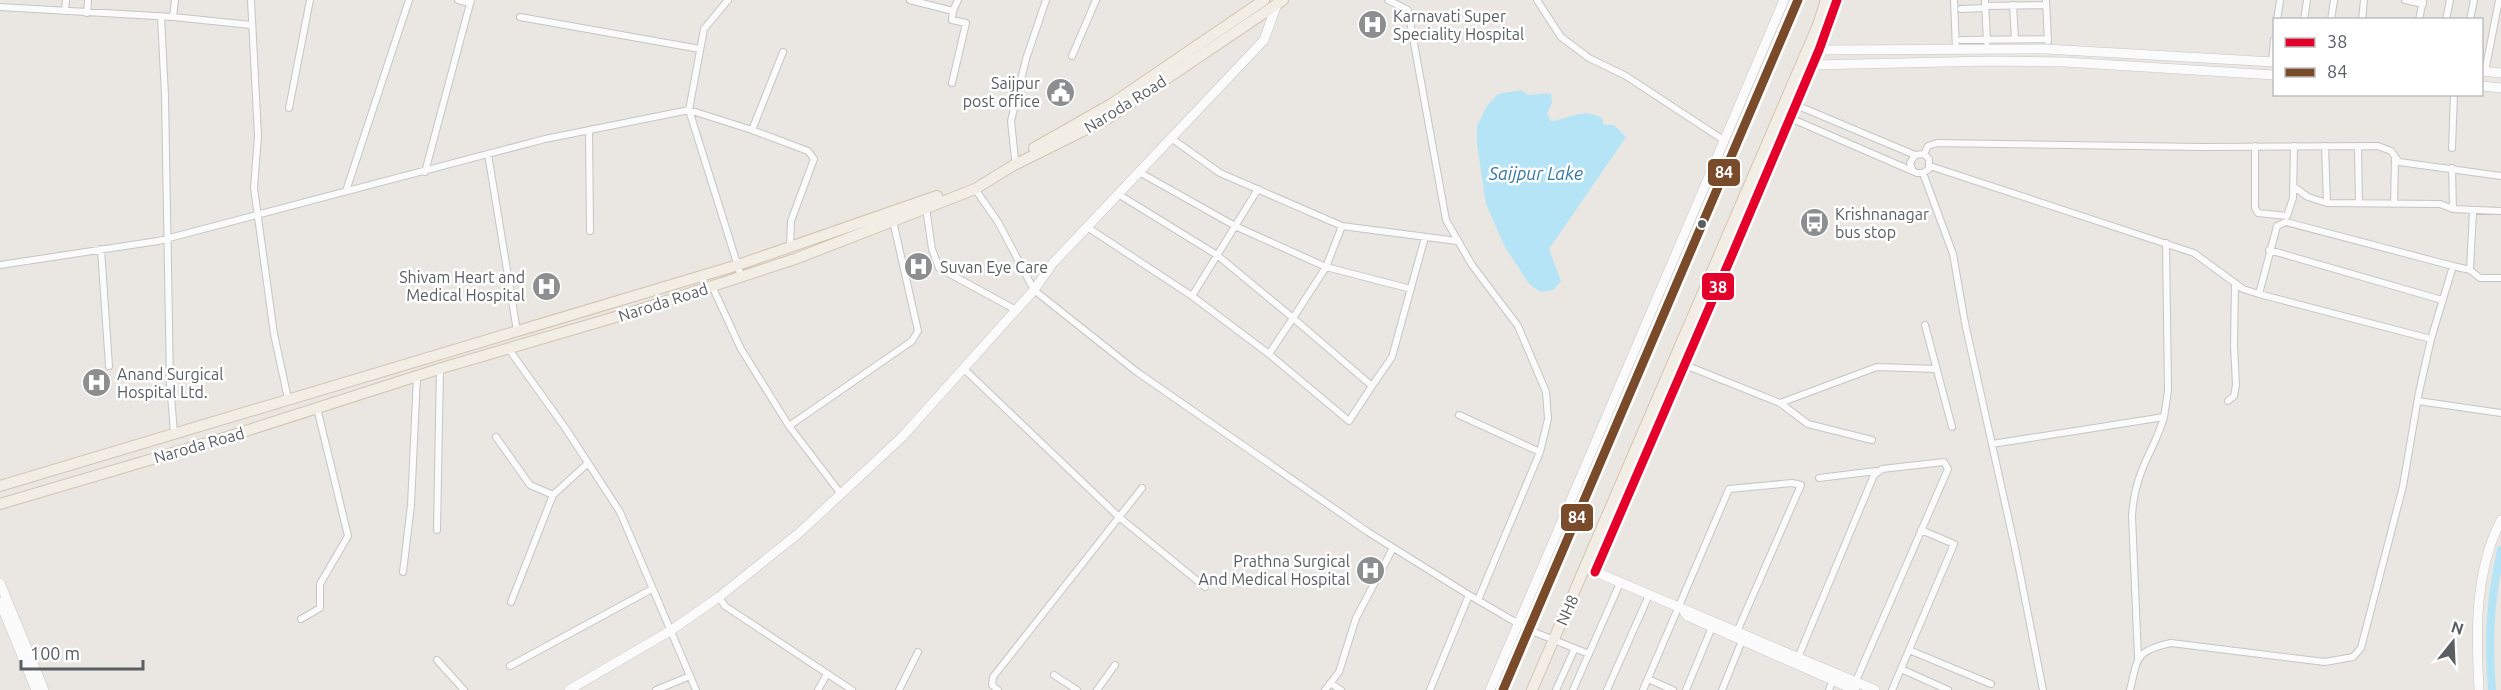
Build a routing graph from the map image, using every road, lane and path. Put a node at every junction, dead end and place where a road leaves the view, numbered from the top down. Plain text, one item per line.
1 (27, 0) edge
2 (66, 0) edge
3 (88, 0) edge
4 (175, 0) edge
5 (250, 0) edge
6 (310, 0) edge
7 (408, 0) edge
8 (458, 0) edge
9 (728, 0) edge
10 (914, 0) edge
11 (958, 0) edge
12 (1046, 0) edge
13 (1096, 0) edge
14 (1264, 0) edge
15 (1388, 0) edge
16 (1537, 0) edge
17 (1798, 0) edge
18 (1826, 0) edge
19 (1837, 0) edge
20 (1954, 0) edge
21 (2280, 0) edge
22 (2307, 0) edge
23 (2334, 0) edge
24 (2364, 0) edge
25 (2405, 0) edge
26 (2450, 0) edge
27 (2474, 0) edge
28 (2499, 0) edge
29 (470, 2) edge
30 (1280, 2) edge
31 (1781, 2) edge
32 (2423, 2) edge
33 (2046, 3) edge
34 (1985, 4) edge
35 (2013, 5) junction
36 (0, 7) edge
37 (27, 9) junction
38 (1961, 9) dead end
39 (65, 11) junction
40 (954, 11) junction
41 (87, 13) junction
42 (161, 17) junction
43 (173, 17) junction
44 (519, 17) dead end
45 (2277, 18) edge
46 (2304, 18) edge
47 (2331, 18) edge
48 (2362, 18) edge
49 (2419, 18) edge
50 (2446, 18) edge
51 (2470, 18) edge
52 (251, 25) junction
53 (2015, 39) junction
54 (2048, 39) junction
55 (1961, 40) dead end
56 (1987, 44) junction
57 (700, 49) junction
58 (2049, 49) junction
59 (1819, 50) junction
60 (1956, 50) junction
61 (783, 51) dead end
62 (1072, 56) dead end
63 (1804, 56) junction
64 (2273, 62) edge
65 (1812, 65) junction
66 (2483, 72) edge
67 (2501, 73) edge
68 (2273, 75) edge
69 (952, 83) dead end
70 (2483, 86) edge
71 (2501, 88) edge
72 (2454, 96) edge
73 (1796, 105) junction
74 (289, 108) dead end
75 (689, 110) junction
76 (1790, 118) junction
77 (589, 130) junction
78 (753, 130) junction
79 (1172, 138) junction
80 (1725, 141) junction
81 (2255, 146) junction
82 (2294, 146) junction
83 (2325, 146) junction
84 (2358, 146) junction
85 (2452, 148) dead end
86 (488, 154) junction
87 (1924, 154) junction
88 (1915, 155) junction
89 (1015, 159) junction
90 (2395, 159) junction
91 (1930, 166) junction
92 (2452, 168) junction
93 (1755, 169) junction
94 (1912, 169) junction
95 (425, 172) junction
96 (1139, 172) junction
97 (1923, 173) junction
98 (1767, 174) junction
99 (2501, 176) edge
100 (973, 186) junction
101 (2293, 186) junction
102 (1258, 189) junction
103 (346, 191) junction
104 (1118, 194) junction
105 (2327, 203) junction
106 (2360, 204) junction
107 (2394, 204) junction
108 (926, 208) junction
109 (2452, 209) junction
110 (2473, 211) junction
111 (2501, 211) edge
112 (257, 215) junction
113 (2287, 219) junction
114 (893, 221) junction
115 (1342, 225) junction
116 (1087, 227) junction
117 (1236, 227) junction
118 (590, 231) dead end
119 (1425, 237) junction
120 (169, 238) junction
121 (1457, 242) junction
122 (2166, 243) junction
123 (790, 246) junction
124 (101, 249) junction
125 (2269, 250) junction
126 (1217, 255) junction
127 (0, 265) edge
128 (738, 265) junction
129 (2453, 266) junction
130 (1326, 267) junction
131 (2470, 270) junction
132 (741, 276) junction
133 (2501, 278) edge
134 (2235, 284) junction
135 (712, 286) junction
136 (1411, 289) junction
137 (1035, 290) junction
138 (2259, 294) junction
139 (1191, 296) junction
140 (2442, 300) junction
141 (1016, 310) junction
142 (1293, 318) junction
143 (1925, 325) dead end
144 (517, 331) junction
145 (2431, 339) junction
146 (508, 348) junction
147 (1269, 354) junction
148 (1685, 365) junction
149 (109, 366) dead end
150 (440, 368) junction
151 (963, 368) junction
152 (1936, 369) junction
153 (417, 375) junction
154 (1372, 386) junction
155 (288, 399) junction
156 (2228, 401) dead end
157 (2418, 401) junction
158 (1780, 403) junction
159 (317, 408) junction
160 (2501, 413) edge
161 (1459, 415) dead end
162 (2164, 417) junction
163 (789, 426) junction
164 (1952, 427) dead end
165 (174, 433) junction
166 (496, 437) dead end
167 (1872, 440) dead end
168 (1992, 444) junction
169 (1540, 452) junction
170 (587, 464) junction
171 (1877, 471) junction
172 (1819, 478) dead end
173 (0, 486) edge
174 (1142, 488) dead end
175 (841, 494) junction
176 (553, 495) junction
177 (0, 504) edge
178 (1119, 517) junction
179 (2501, 520) edge
180 (437, 530) dead end
181 (1921, 530) junction
182 (1394, 548) junction
183 (1590, 570) junction
184 (403, 572) dead end
185 (1620, 583) junction
186 (0, 584) edge
187 (1205, 587) dead end
188 (652, 589) junction
189 (1469, 595) junction
190 (1649, 595) junction
191 (719, 597) junction
192 (1478, 600) junction
193 (0, 602) edge
194 (511, 602) dead end
195 (1681, 609) junction
196 (301, 619) dead end
197 (1519, 624) junction
198 (1712, 627) junction
199 (1529, 630) junction
200 (670, 631) junction
201 (1740, 635) junction
202 (1554, 639) junction
203 (1575, 648) junction
204 (1909, 650) junction
205 (918, 652) dead end
206 (1589, 654) junction
207 (2138, 658) junction
208 (437, 660) dead end
209 (1797, 660) junction
210 (1115, 665) dead end
211 (510, 666) dead end
212 (1901, 669) junction
213 (827, 674) junction
214 (1054, 675) dead end
215 (690, 676) junction
216 (1834, 676) junction
217 (1648, 679) junction
218 (1330, 683) junction
219 (1991, 684) dead end
220 (1854, 687) edge
221 (36, 690) edge
222 (44, 690) edge
223 (464, 690) edge
224 (569, 690) edge
225 (656, 690) edge
226 (696, 690) edge
227 (818, 690) edge
228 (852, 690) edge
229 (899, 690) edge
230 (998, 690) edge
231 (1077, 690) edge
232 (1097, 690) edge
233 (1325, 690) edge
234 (1341, 690) edge
235 (1430, 690) edge
236 (1490, 690) edge
237 (1503, 690) edge
238 (1532, 690) edge
239 (1556, 690) edge
240 (1573, 690) edge
241 (1607, 690) edge
242 (1643, 690) edge
243 (1673, 690) edge
244 (1686, 690) edge
245 (1722, 690) edge
246 (1829, 690) edge
247 (1875, 690) edge
248 (1892, 690) edge
249 (1948, 690) edge
250 (2043, 690) edge
251 (2130, 690) edge
252 (2479, 690) edge

1 - 37 street
2 - 39 street
3 - 41 street
4 - 43 street
5 - 52 street
6 - 74 street
7 - 103 street
8 - 29 street
9 - 57 street
10 - 40 street
11 - 40 street
12 - 89 street
13 - 62 street
14 - 89 main road, Naroda Road
15 - 121 street
16 - 80 street
17 - 199 main road, NH8
18 - 63 main road, NH8
19 - 59 street
20 - 60 street
21 - 45 street
22 - 46 street
23 - 47 street
24 - 48 street
25 - 32 street
26 - 50 street
27 - 51 street
28 - 66 street
29 - 95 street
30 - 79 street
30 - 100 main road, Naroda Road
31 - 80 street
32 - 49 street
33 - 35 street
33 - 54 street
34 - 35 street
34 - 38 street
34 - 56 street
35 - 53 street
36 - 37 street
37 - 39 street
39 - 41 street
40 - 69 street
41 - 42 street
42 - 43 street
42 - 120 street
43 - 52 street
44 - 57 street
52 - 112 street
53 - 54 street
53 - 56 street
54 - 58 street
55 - 56 street
56 - 58 street
56 - 60 street
57 - 75 street
58 - 64 street
59 - 60 street
59 - 63 street
59 - 65 street
61 - 78 street
63 - 65 street
63 - 93 main road, NH8
65 - 68 street
65 - 73 street
66 - 67 street
70 - 71 street
72 - 85 street
73 - 76 street
73 - 88 street
75 - 77 street
75 - 78 street
75 - 128 street
76 - 94 street
76 - 98 street
77 - 86 street
77 - 118 street
78 - 123 street
79 - 96 street
79 - 102 street
80 - 197 street
81 - 82 street
81 - 87 street
81 - 113 street
82 - 83 street
82 - 101 street
83 - 84 street
83 - 105 street
84 - 90 street
84 - 106 street
86 - 95 street
86 - 144 street
87 - 88 street
87 - 91 street
88 - 94 street
89 - 100 main road, Naroda Road
90 - 92 street
90 - 107 street
91 - 97 street
91 - 122 street
92 - 99 street
92 - 109 street
93 - 98 main road
93 - 183 main road, NH8
94 - 97 street
95 - 103 street
96 - 104 street
96 - 117 street
97 - 168 street
98 - 148 street
100 - 108 main road, Naroda Road
100 - 123 main road, Naroda Road
100 - 137 street
101 - 105 street
101 - 113 street
102 - 115 street
102 - 117 street
103 - 112 street
104 - 116 street
104 - 126 street
105 - 106 street
106 - 107 street
107 - 109 street
108 - 114 main road, Naroda Road
108 - 141 street
109 - 110 street
110 - 111 street
110 - 131 street
112 - 120 street
112 - 155 street
113 - 125 street
113 - 129 street
114 - 132 main road, Naroda Road
114 - 163 street
115 - 119 street
115 - 130 street
116 - 137 street
116 - 139 street
117 - 126 street
117 - 130 street
119 - 121 street
119 - 136 street
120 - 124 street
120 - 165 street
121 - 169 street
122 - 134 street
122 - 162 street
123 - 128 main road, Naroda Road
124 - 127 street
124 - 149 street
125 - 138 street
125 - 140 street
126 - 139 street
126 - 142 street
128 - 132 street
128 - 144 main road, Naroda Road
129 - 131 street
129 - 140 street
130 - 136 street
130 - 142 street
131 - 133 street
132 - 135 main road, Naroda Road
134 - 138 street
134 - 156 street
135 - 146 main road, Naroda Road
135 - 163 street
136 - 154 street
137 - 141 street
137 - 182 street
138 - 145 street
139 - 147 street
140 - 145 street
141 - 151 street
142 - 147 street
142 - 154 street
143 - 152 street
144 - 155 main road, Naroda Road
145 - 157 street
146 - 150 main road, Naroda Road
146 - 170 street
147 - 154 street
148 - 158 street
148 - 183 street
150 - 153 main road, Naroda Road
150 - 180 street
151 - 175 street
151 - 178 street
152 - 158 street
152 - 164 street
153 - 159 main road, Naroda Road
153 - 184 street
155 - 165 main road, Naroda Road
157 - 160 street
157 - 207 street
158 - 167 street
159 - 177 main road, Naroda Road
159 - 196 street
161 - 169 street
162 - 168 street
162 - 207 street
163 - 175 street
165 - 173 main road, Naroda Road
166 - 176 street
168 - 250 street
169 - 192 street
170 - 176 street
170 - 188 street
171 - 172 street
171 - 181 street
171 - 209 street
174 - 178 street
175 - 191 street
176 - 194 street
178 - 187 street
178 - 230 street
179 - 252 street
181 - 204 street
181 - 220 street
182 - 189 street
182 - 218 street
183 - 185 street
183 - 202 main road, NH8
185 - 190 street
185 - 206 street
186 - 222 street
188 - 200 street
188 - 211 street
189 - 192 street
189 - 235 street
190 - 195 street
190 - 241 street
191 - 200 street
191 - 213 street
192 - 197 street
193 - 221 street
195 - 198 street
195 - 201 street
195 - 201 street
195 - 217 street
197 - 199 street
197 - 236 street
198 - 201 street
198 - 244 street
199 - 202 street
199 - 237 main road, NH8
200 - 215 street
200 - 224 street
201 - 209 street
201 - 245 street
202 - 203 street
202 - 238 main road, NH8
203 - 206 street
203 - 239 street
204 - 212 street
204 - 219 street
205 - 229 street
206 - 240 street
207 - 251 street
208 - 223 street
209 - 216 street
210 - 232 street
212 - 248 street
212 - 249 street
213 - 227 street
213 - 228 street
214 - 231 street
215 - 225 street
215 - 226 street
216 - 220 street
216 - 246 street
217 - 242 street
217 - 243 street
218 - 233 street
218 - 234 street
220 - 247 street

